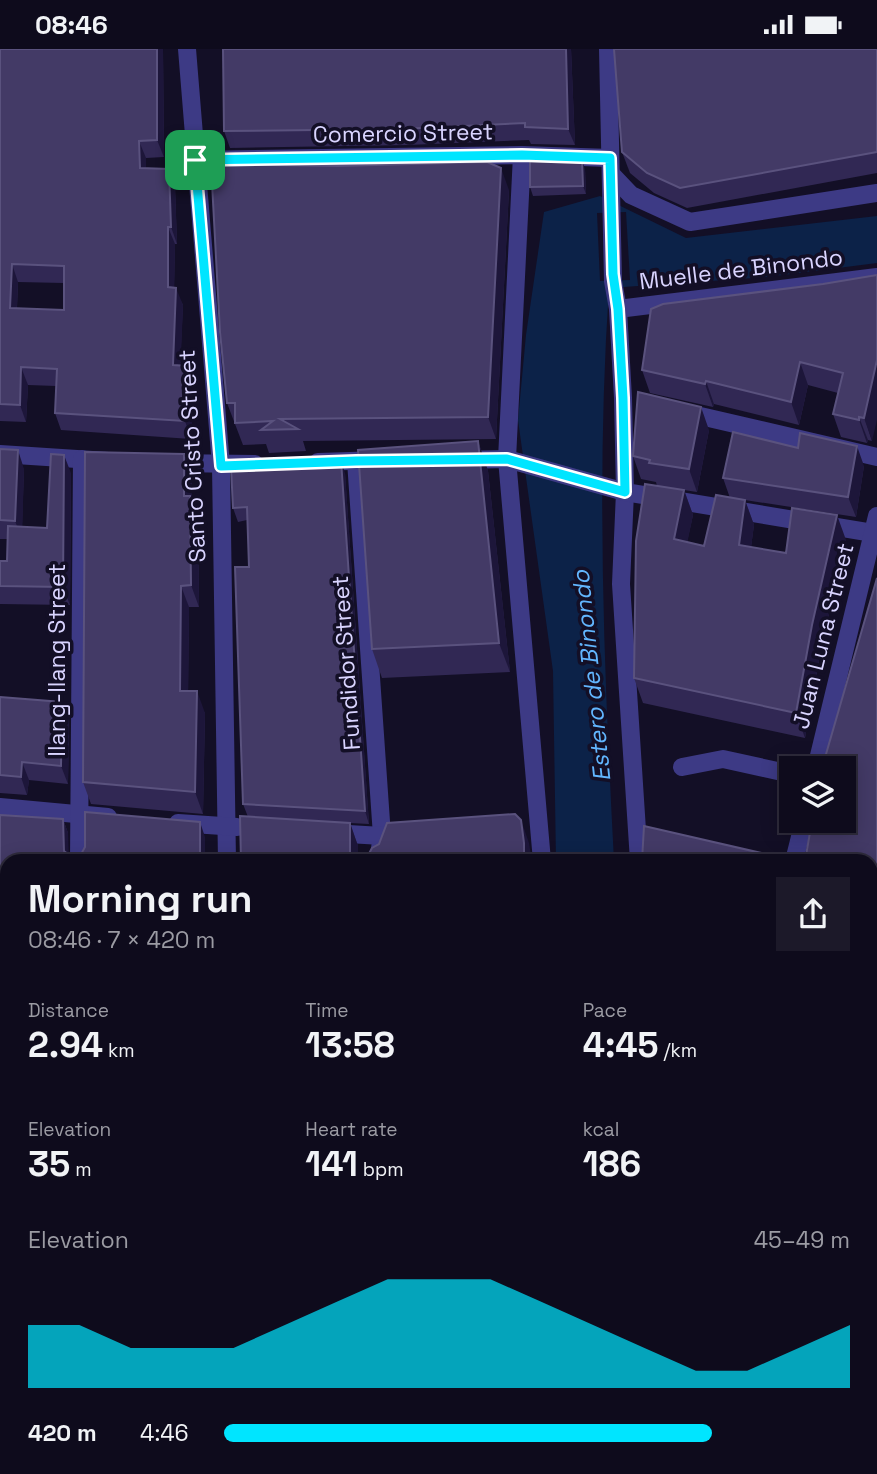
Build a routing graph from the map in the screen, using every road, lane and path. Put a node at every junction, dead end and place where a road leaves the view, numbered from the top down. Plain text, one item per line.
1 (187, 49) edge
2 (608, 49) edge
3 (522, 155) junction
4 (195, 160) junction
5 (611, 166) junction
6 (877, 193) edge
7 (877, 277) edge
8 (618, 309) junction
9 (663, 407) edge
10 (0, 454) edge
11 (877, 457) edge
12 (82, 459) junction
13 (397, 460) edge
14 (439, 460) edge
15 (120, 461) edge
16 (356, 461) junction
17 (515, 461) junction
18 (145, 462) edge
19 (302, 463) edge
20 (275, 464) edge
21 (221, 466) junction
22 (625, 492) junction
23 (875, 525) edge
24 (819, 756) edge
25 (682, 767) dead end
26 (779, 771) edge
27 (0, 807) edge
28 (81, 815) junction
29 (120, 818) edge
30 (160, 821) edge
31 (226, 827) junction
32 (252, 828) edge
33 (317, 832) edge
34 (422, 832) edge
35 (801, 833) edge
36 (382, 836) junction
37 (79, 854) edge
38 (227, 854) edge
39 (379, 854) edge
40 (540, 854) edge
41 (639, 854) edge
42 (796, 854) edge

1 - 4 street, Santo Cristo Street
2 - 5 street
3 - 4 street, Comercio Street
3 - 5 street, Comercio Street
3 - 17 street
4 - 21 street, Santo Cristo Street
5 - 6 street
5 - 8 street
7 - 8 street, Muelle de Binondo
8 - 22 street, Muelle de Binondo
9 - 11 street
10 - 12 street
12 - 15 street
12 - 28 street, Ilang-Ilang Street
13 - 16 street
14 - 17 street
16 - 19 street
16 - 36 street, Fundidor Street
17 - 22 street
17 - 40 street
18 - 21 street
20 - 21 street
21 - 31 street, Santo Cristo Street
22 - 23 street
22 - 41 street, Muelle de Binondo
23 - 24 street, Juan Luna Street
25 - 26 street
27 - 28 street
28 - 29 street
28 - 37 street, Ilang-Ilang Street
30 - 31 street
31 - 32 street
31 - 38 street, Santo Cristo Street
33 - 36 street
34 - 36 street
35 - 42 street
36 - 39 street, Fundidor Street

